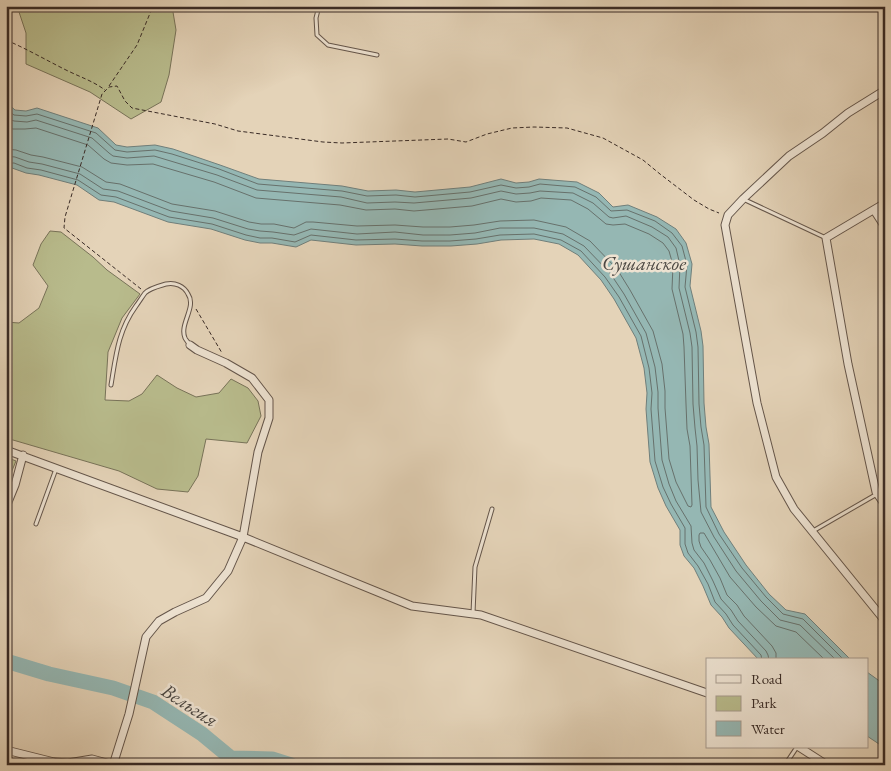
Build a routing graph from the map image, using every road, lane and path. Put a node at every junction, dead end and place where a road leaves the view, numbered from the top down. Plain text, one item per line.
1 (153, 6) edge
2 (319, 6) edge
3 (6, 40) edge
4 (377, 55) dead end
5 (109, 86) junction
6 (105, 90) junction
7 (885, 90) edge
8 (743, 199) junction
9 (885, 203) edge
10 (874, 210) junction
11 (728, 217) junction
12 (885, 228) edge
13 (826, 238) junction
14 (146, 293) junction
15 (190, 298) junction
16 (190, 344) joint
17 (226, 363) junction
18 (111, 385) dead end
19 (6, 450) edge
20 (23, 455) junction
21 (56, 468) junction
22 (885, 490) edge
23 (877, 493) junction
24 (885, 505) edge
25 (6, 506) edge
26 (492, 508) dead end
27 (36, 524) dead end
28 (812, 532) junction
29 (243, 537) junction
30 (472, 614) junction
31 (885, 621) edge
32 (706, 693) edge
33 (797, 748) edge
34 (800, 748) edge
35 (6, 750) edge
36 (113, 764) edge
37 (785, 765) edge
38 (827, 765) edge

1 - 5 path
2 - 4 lane
3 - 6 path
5 - 6 path
5 - 11 path
6 - 14 path
7 - 8 street
8 - 11 street
8 - 13 lane
9 - 10 street
10 - 12 street
10 - 13 street
11 - 28 street
13 - 23 street
14 - 15 lane
14 - 18 lane
15 - 16 lane
15 - 17 path
16 - 17 street
17 - 29 street
19 - 20 street
20 - 21 street
20 - 25 street
21 - 27 lane
21 - 29 street
22 - 23 lane
23 - 24 street
23 - 28 lane
26 - 30 lane
28 - 31 street
29 - 30 street
29 - 36 street
30 - 32 street
33 - 37 lane
34 - 38 street
35 - 36 street

